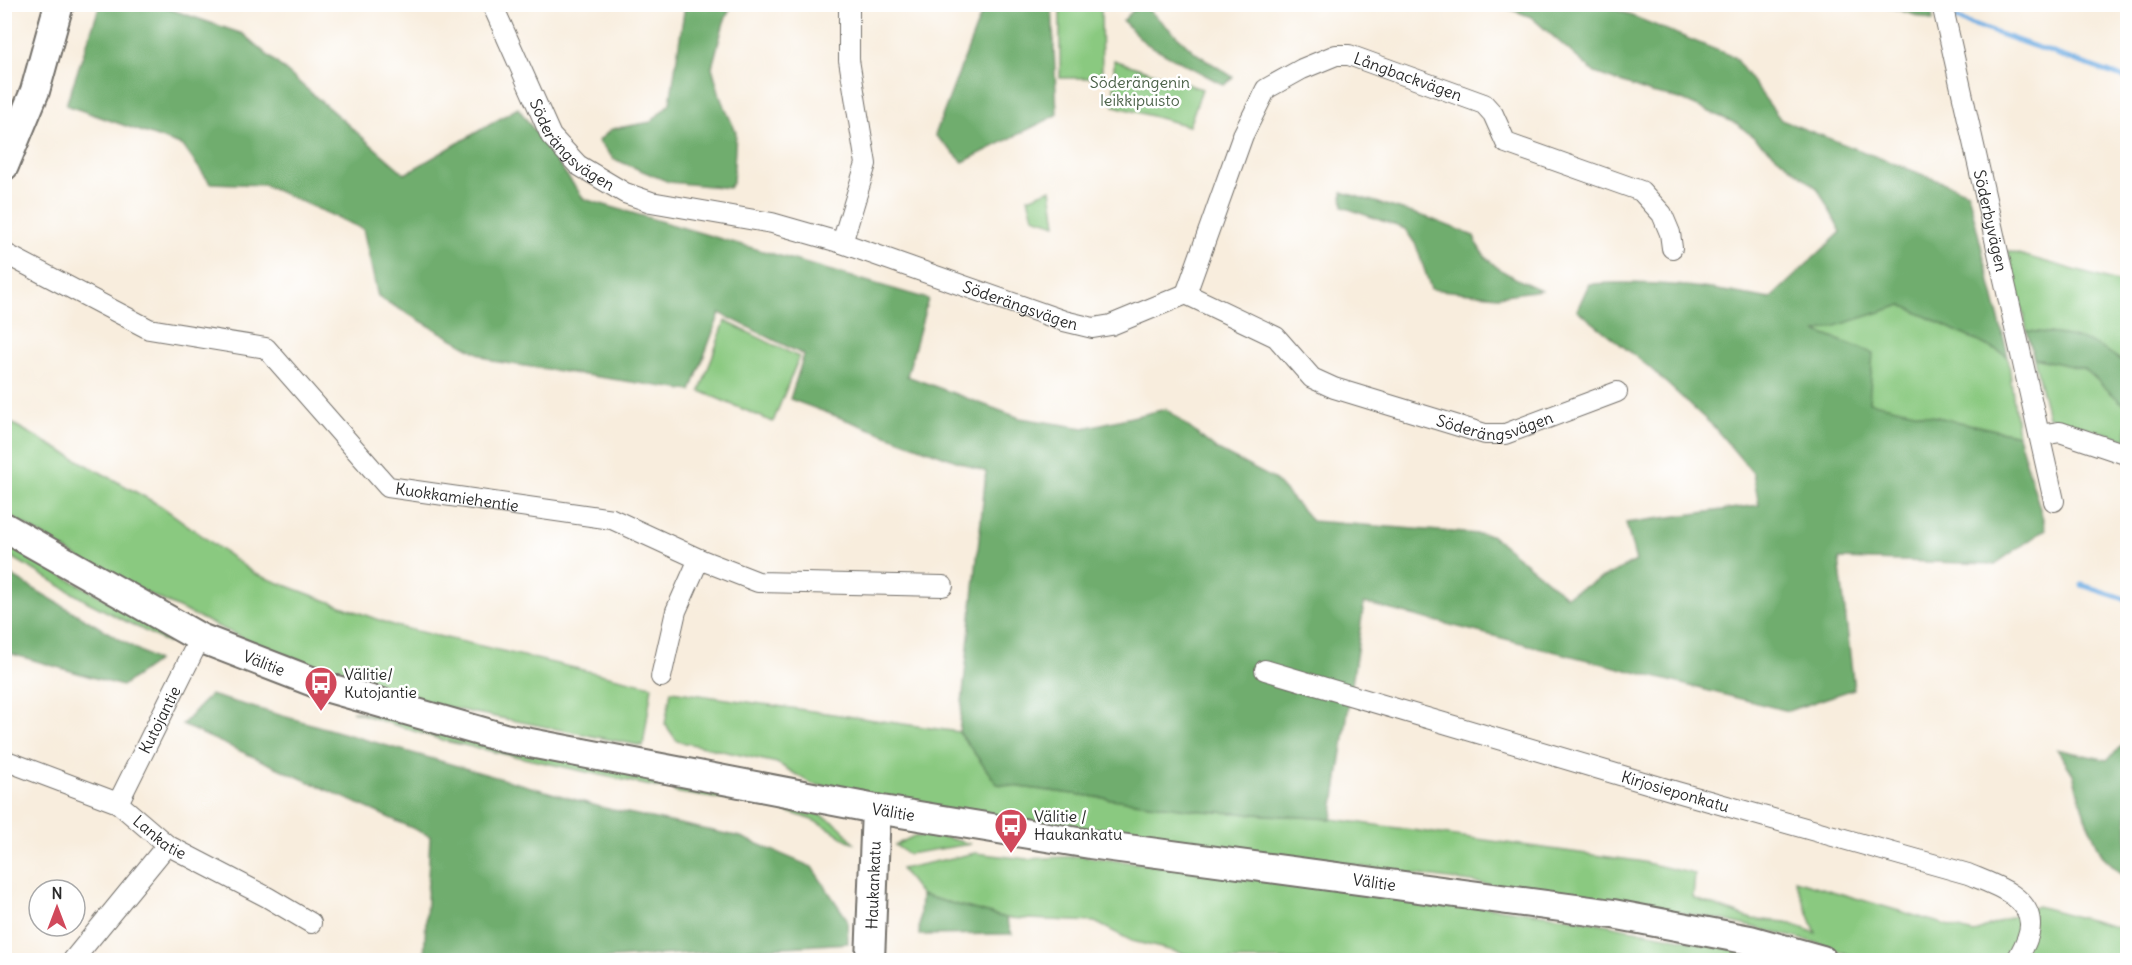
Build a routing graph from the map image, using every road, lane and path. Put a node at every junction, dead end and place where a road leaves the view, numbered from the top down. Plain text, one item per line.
1 (58, 4) edge
2 (492, 4) edge
3 (849, 4) edge
4 (1942, 4) edge
5 (4, 166) edge
6 (842, 243) junction
7 (1672, 248) dead end
8 (4, 253) edge
9 (1186, 294) junction
10 (1617, 392) dead end
11 (2040, 435) junction
12 (2127, 455) edge
13 (2054, 501) dead end
14 (4, 527) edge
15 (699, 559) junction
16 (943, 586) dead end
17 (200, 638) junction
18 (1265, 670) dead end
19 (661, 677) dead end
20 (4, 760) edge
21 (118, 803) junction
22 (876, 809) junction
23 (167, 845) junction
24 (311, 923) dead end
25 (73, 960) edge
26 (870, 960) edge
27 (1822, 960) edge
28 (2017, 960) edge

1 - 5 main road
2 - 6 street, Söderängsvägen
3 - 6 street
4 - 11 street, Söderbyvägen
6 - 9 street, Söderängsvägen
7 - 9 street, Långbackvägen
8 - 15 street, Kuokkamiehentie
9 - 10 street, Söderängsvägen
11 - 12 street
11 - 13 street, Söderbyvägen
14 - 17 main road, Välitie
15 - 16 street, Kuokkamiehentie
15 - 19 street
17 - 21 street, Kutojantie
17 - 22 main road, Välitie
18 - 28 street, Kirjosieponkatu
20 - 21 street, Lankatie
21 - 23 street, Lankatie
22 - 26 main road, Haukankatu
22 - 27 main road, Välitie
23 - 24 street, Lankatie
23 - 25 street

